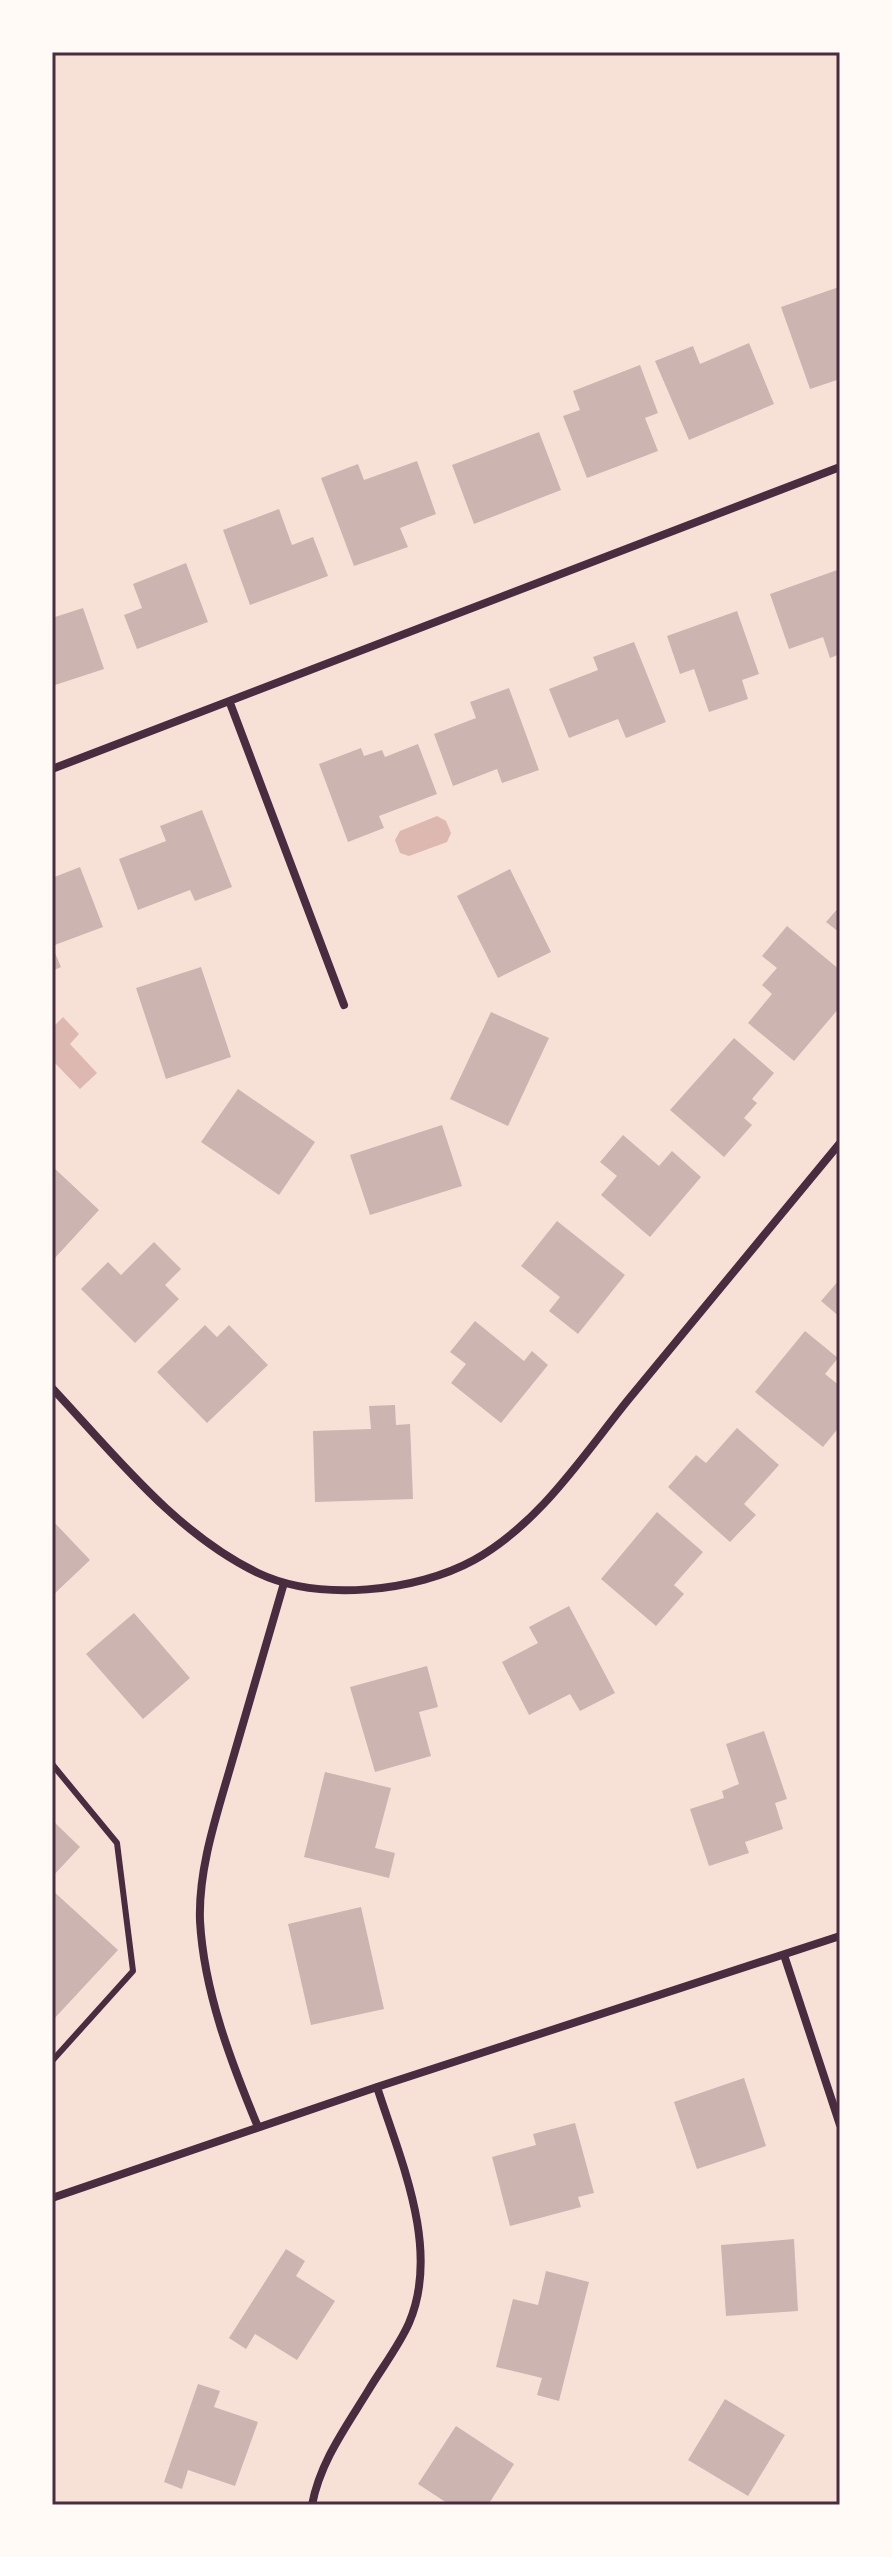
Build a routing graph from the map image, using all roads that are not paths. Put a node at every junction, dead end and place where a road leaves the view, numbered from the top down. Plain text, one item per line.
1 (840, 467) edge
2 (230, 703) junction
3 (52, 769) edge
4 (344, 1005) dead end
5 (840, 1143) edge
6 (52, 1388) edge
7 (284, 1583) junction
8 (52, 1764) edge
9 (840, 1936) edge
10 (784, 1955) junction
11 (52, 2061) edge
12 (377, 2087) junction
13 (840, 2125) edge
14 (258, 2127) junction
15 (52, 2198) edge
16 (312, 2505) edge

1 - 2 street
2 - 3 street
2 - 4 street
5 - 7 street
6 - 7 street
7 - 14 street
8 - 11 lane
9 - 10 street
10 - 12 street
10 - 13 street
12 - 14 street
12 - 16 street
14 - 15 street

